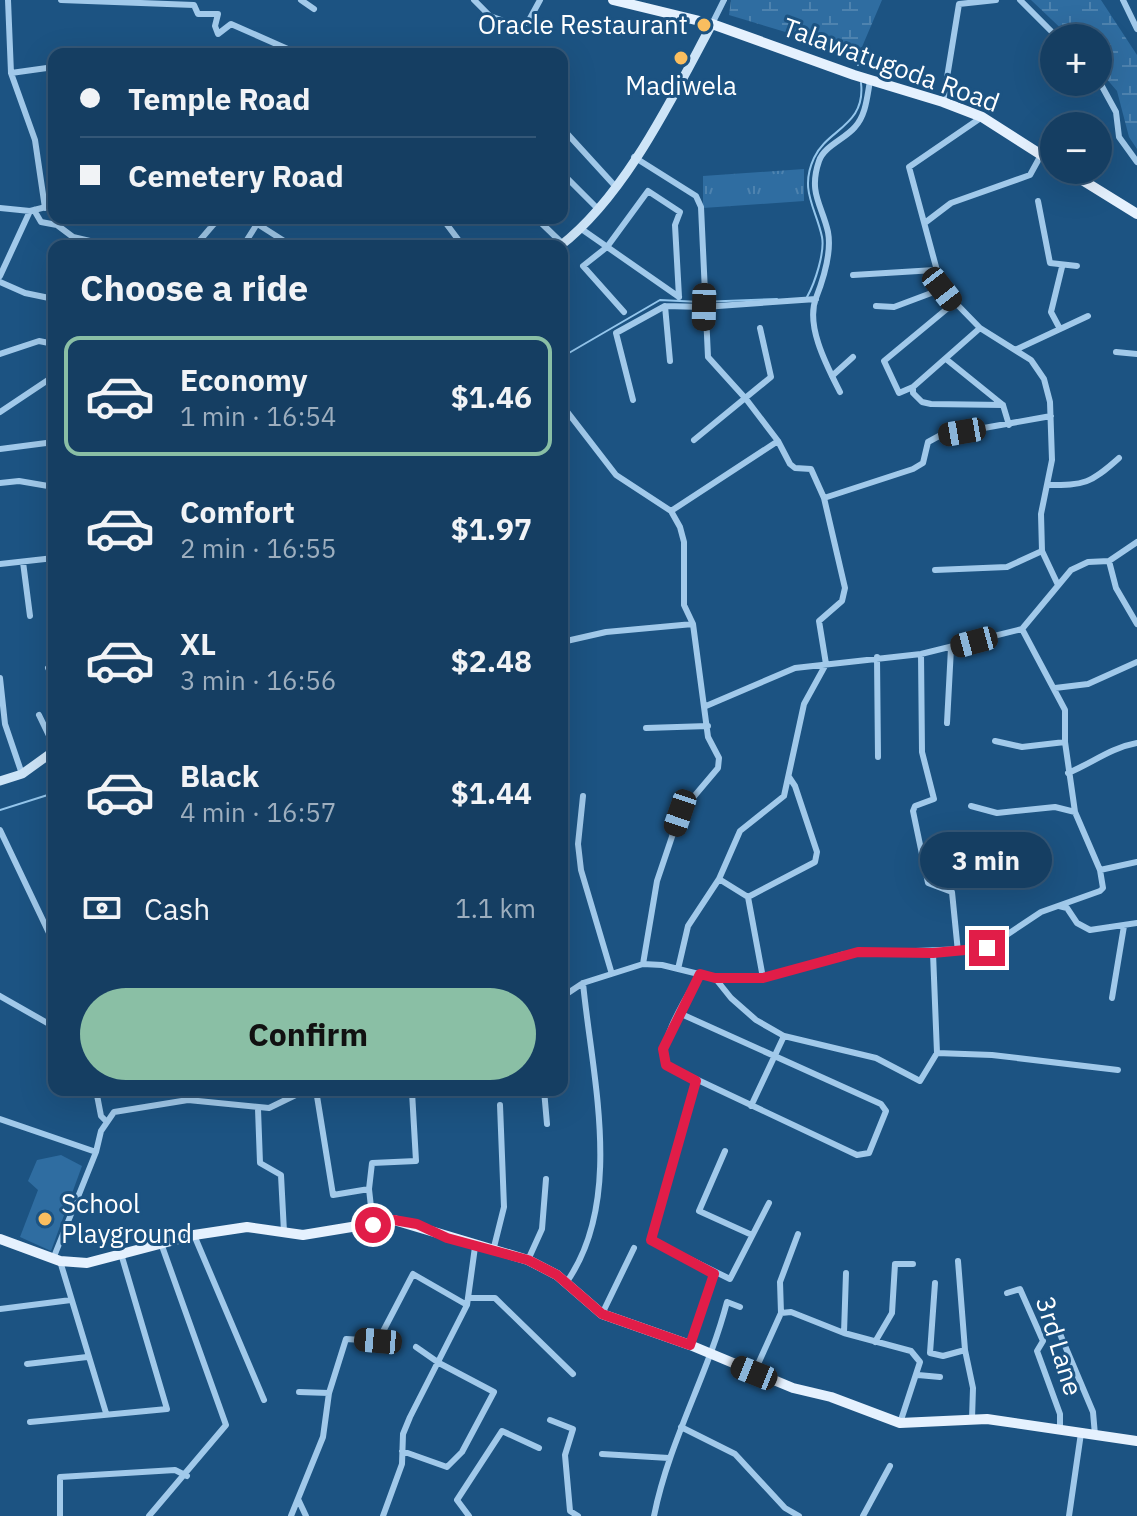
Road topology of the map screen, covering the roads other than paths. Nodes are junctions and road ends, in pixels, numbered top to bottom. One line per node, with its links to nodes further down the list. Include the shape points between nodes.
1 (8, 0): 17 (street)
2 (61, 0): 15 (street, via 194,5 198,14 218,14 218,34 231,24)
3 (301, 0): 11 (street)
4 (474, 0): 5 (street, via 490,16 518,26 528,22)
5 (540, 0)
6 (613, 0): 12 (main road, Talawatugoda Road)
7 (724, 0): 12 (street)
8 (996, 0): 20 (street, via 959,4)
9 (1020, 0): 13 (street)
10 (1123, 0): 14 (street)
11 (314, 9)
12 (712, 24): 18 (main road, Talawatugoda Road); 24 (main road)
13 (1044, 24)
14 (1137, 29)
15 (285, 48)
16 (48, 68): 17 (street)
17 (11, 73): 33 (street, via 35,140)
18 (870, 81): 20 (main road, Talawatugoda Road); 60 (street, via 856,127 818,164 815,201 828,233 825,275)
19 (1107, 96): 26 (street, via 1119,137)
20 (943, 102): 21 (main road, Talawatugoda Road)
21 (982, 117): 23 (main road, Talawatugoda Road); 37 (street, via 909,167)
22 (568, 135): 29 (street)
23 (1040, 154)
24 (634, 157): 29 (main road); 62 (street, via 696,196 701,207)
25 (1040, 157): 37 (street, via 1030,175 951,203)
26 (1137, 162)
27 (568, 179): 34 (street)
28 (1089, 184): 36 (main road)
29 (615, 186): 34 (main road)
30 (1038, 201): 53 (street, via 1050,263)
31 (48, 207): 33 (street)
32 (0, 208): 35 (street)
33 (45, 208): 35 (street)
34 (597, 208): 44 (main road)
35 (32, 210): 38 (street); 56 (street)
36 (1137, 214)
37 (926, 222): 54 (street)
38 (48, 223)
39 (52, 224): 45 (street)
40 (210, 224): 43 (street)
41 (257, 224): 47 (street); 48 (street)
42 (542, 224): 49 (street)
43 (213, 225): 46 (street)
44 (580, 228): 50 (main road); 51 (street)
45 (86, 240)
46 (200, 240)
47 (247, 240)
48 (281, 240)
49 (557, 240)
50 (567, 240)
51 (607, 247): 51 (street, via 643,272 679,297 675,225 680,212 648,191); 65 (street, via 583,266)
52 (1077, 266): 53 (street)
53 (1062, 267): 69 (street, via 1051,312)
54 (935, 270): 55 (street); 58 (street)
55 (853, 275)
56 (0, 276)
57 (0, 282): 59 (street)
58 (942, 289): 61 (street); 64 (street, via 894,307)
59 (48, 298)
60 (816, 299): 62 (street); 78 (street, via 816,335)
61 (954, 303): 68 (street); 80 (street, via 884,361 899,393)
62 (704, 304): 63 (street); 82 (street, via 708,357)
63 (665, 306): 77 (street); 83 (street, via 616,333)
64 (876, 306)
65 (624, 312)
66 (1088, 316): 69 (street)
67 (760, 328): 82 (street, via 771,377)
68 (980, 328): 71 (street); 76 (street)
69 (1060, 329): 71 (street)
70 (48, 343): 73 (street)
71 (1015, 350): 87 (street, via 1031,360 1044,379)
72 (1116, 352): 74 (street)
73 (0, 354)
74 (1137, 354)
75 (853, 357): 78 (street)
76 (946, 359): 80 (street); 84 (street)
77 (670, 361)
78 (832, 376): 81 (street)
79 (48, 380): 85 (street)
80 (913, 387): 84 (street, via 922,402 931,404)
81 (840, 392)
82 (746, 399): 89 (street); 90 (street)
83 (633, 400)
84 (1003, 405): 88 (street)
85 (0, 412)
86 (568, 413): 98 (street, via 616,475)
87 (1051, 416): 88 (street); 95 (street)
88 (1009, 425): 97 (street, via 939,436 928,442 923,463 913,469)
89 (694, 440)
90 (778, 441): 97 (street, via 790,464 811,469); 98 (street)
91 (48, 443): 92 (street)
92 (0, 449)
93 (1119, 458): 95 (street, via 1094,481)
94 (0, 483): 96 (street)
95 (1047, 485): 100 (street)
96 (48, 486)
97 (824, 498): 116 (street, via 845,588 842,601 819,621)
98 (671, 511): 108 (street, via 684,542 682,588)
99 (1137, 542): 102 (street)
100 (1042, 551): 105 (street, via 1007,567); 106 (street)
101 (48, 559): 103 (street)
102 (1109, 561): 106 (street, via 1071,570); 109 (street, via 1116,588)
103 (23, 562): 104 (street); 107 (street)
104 (0, 564)
105 (935, 570)
106 (1058, 585): 110 (street)
107 (30, 616)
108 (693, 624): 111 (street); 119 (street)
109 (1137, 624)
110 (1022, 629): 112 (street); 118 (street)
111 (568, 641)
112 (951, 648): 113 (street); 121 (street)
113 (921, 654): 114 (street); 147 (street, via 922,752 934,799 913,811 928,883 952,892)
114 (877, 657): 116 (street); 129 (street)
115 (1137, 662): 118 (street, via 1088,684)
116 (826, 664): 119 (street, via 795,668); 132 (street, via 804,704)
117 (0, 678): 131 (street, via 5,724)
118 (1055, 688): 126 (street, via 1065,710)
119 (706, 706): 122 (street)
120 (39, 715): 124 (street)
121 (947, 723)
122 (708, 726): 123 (street); 149 (street, via 718,768 680,813 657,881)
123 (646, 728)
124 (48, 735)
125 (995, 741): 126 (street, via 1022,747)
126 (1065, 742): 130 (street)
127 (1137, 743): 130 (street, via 1111,748 1097,762)
128 (48, 753): 131 (main road)
129 (878, 757)
130 (1068, 773): 136 (street)
131 (22, 774): 133 (main road)
132 (789, 777): 141 (street, via 784,796 740,831); 142 (street, via 817,852 815,862)
133 (0, 781)
134 (583, 796): 151 (street, via 581,870)
135 (971, 806): 136 (street, via 997,813 1055,807)
136 (1075, 812): 140 (street)
137 (0, 830): 138 (street)
138 (2, 843): 146 (street, via 45,923)
139 (1137, 862): 140 (street)
140 (1100, 870): 143 (street, via 1100,891)
141 (719, 879): 142 (street); 150 (street, via 688,926)
142 (748, 897): 154 (street)
143 (1059, 906): 145 (street, via 1072,912 1085,929); 147 (street, via 987,948)
144 (1137, 923): 145 (street)
145 (1124, 926): 158 (street)
146 (48, 944)
147 (958, 952): 148 (street)
148 (933, 953): 154 (street, via 845,954); 162 (street)
149 (643, 964): 150 (street); 151 (street)
150 (678, 969): 152 (street)
151 (611, 971): 155 (street)
152 (700, 974): 153 (street); 159 (street)
153 (715, 978): 154 (street); 161 (street, via 756,1020)
154 (763, 978)
155 (583, 983): 156 (street); 202 (street, via 601,1168 586,1249)
156 (568, 993)
157 (0, 996): 160 (street)
158 (1112, 998)
159 (679, 1013): 163 (street); 165 (street, via 663,1059)
160 (48, 1023)
161 (784, 1036): 162 (street, via 876,1058 917,1081); 163 (street)
162 (937, 1053): 164 (street)
163 (775, 1054): 174 (street); 174 (street, via 885,1108 869,1153 857,1155)
164 (1118, 1070)
165 (696, 1081): 174 (street); 200 (street, via 651,1240)
166 (97, 1096): 177 (street)
167 (188, 1096): 172 (street)
168 (294, 1096): 175 (street)
169 (317, 1096): 182 (street, via 333,1195)
170 (412, 1096): 182 (street, via 416,1161 372,1163)
171 (545, 1096): 178 (street)
172 (188, 1100): 175 (street); 177 (street, via 114,1112)
173 (500, 1105): 193 (street, via 504,1207)
174 (751, 1106)
175 (258, 1109): 185 (street, via 260,1163 281,1175)
176 (0, 1119): 180 (street)
177 (107, 1122): 180 (street)
178 (547, 1124)
179 (725, 1151): 188 (street, via 699,1211)
180 (96, 1152): 195 (street)
181 (546, 1179): 196 (street, via 542,1229)
182 (369, 1189): 184 (street)
183 (769, 1203): 188 (street)
184 (373, 1225): 185 (main road); 191 (main road, via 394,1220 417,1224)
185 (284, 1233): 187 (main road, via 247,1227)
186 (798, 1234): 208 (street, via 780,1282)
187 (194, 1235): 190 (main road); 226 (street)
188 (752, 1235): 200 (street, via 730,1279)
189 (0, 1239): 195 (main road)
190 (162, 1246): 194 (main road); 242 (street, via 225,1415 218,1439)
191 (475, 1247): 193 (main road); 205 (street)
192 (634, 1248): 209 (street)
193 (493, 1251): 196 (main road)
194 (122, 1257): 195 (main road, via 87,1263); 227 (street, via 167,1409)
195 (56, 1260): 204 (street)
196 (528, 1260): 202 (main road)
197 (958, 1261): 215 (street)
198 (913, 1264): 212 (street, via 895,1264 892,1313)
199 (846, 1273): 211 (street)
200 (714, 1274): 213 (street)
201 (935, 1283): 215 (street, via 930,1353 943,1356)
202 (565, 1284): 209 (main road)
203 (1007, 1293): 233 (street, 3rd Lane, via 1020,1289 1043,1341 1037,1351 1060,1414)
204 (71, 1300): 207 (street); 217 (street)
205 (467, 1302): 218 (street); 221 (street, via 495,1298); 225 (street, via 413,1274 378,1341 346,1339)
206 (740, 1307): 216 (street, via 727,1302)
207 (0, 1309)
208 (781, 1313): 211 (street); 220 (street)
209 (602, 1314): 213 (main road)
210 (1052, 1315): 235 (street, via 1093,1412)
211 (844, 1333): 212 (street)
212 (875, 1342): 222 (street, via 918,1355)
213 (690, 1345): 216 (main road)
214 (416, 1347): 218 (street)
215 (965, 1350): 228 (street, via 973,1388)
216 (712, 1356): 220 (main road); 232 (street)
217 (87, 1357): 219 (street); 227 (street)
218 (439, 1363): 238 (street, via 410,1417); 238 (street, via 494,1392 462,1452 447,1467)
219 (27, 1364)
220 (754, 1373): 231 (main road)
221 (573, 1374)
222 (918, 1375): 223 (street); 231 (street)
223 (940, 1377)
224 (299, 1392): 225 (street)
225 (329, 1393): 243 (street, via 323,1437)
226 (264, 1400)
227 (106, 1413): 230 (street)
228 (972, 1419): 231 (main road); 233 (main road)
229 (550, 1420): 250 (street, via 573,1429 565,1470 570,1511)
230 (30, 1422)
231 (900, 1423)
232 (681, 1427): 240 (street); 252 (street, via 735,1454)
233 (1060, 1429): 234 (main road)
234 (1081, 1433): 235 (main road); 254 (street)
235 (1095, 1436): 236 (main road)
236 (1137, 1441)
237 (539, 1448): 244 (street, via 502,1431 457,1500)
238 (402, 1451): 249 (street)
239 (602, 1454): 240 (street)
240 (669, 1458): 251 (street)
241 (890, 1466): 253 (street)
242 (187, 1476): 245 (street, via 175,1470 60,1477); 246 (street)
243 (298, 1499): 247 (street); 248 (street)
244 (467, 1515)
245 (60, 1516)
246 (149, 1516)
247 (291, 1516)
248 (306, 1516)
249 (383, 1516)
250 (578, 1516)
251 (654, 1516)
252 (799, 1516)
253 (863, 1516)
254 (1069, 1516)

